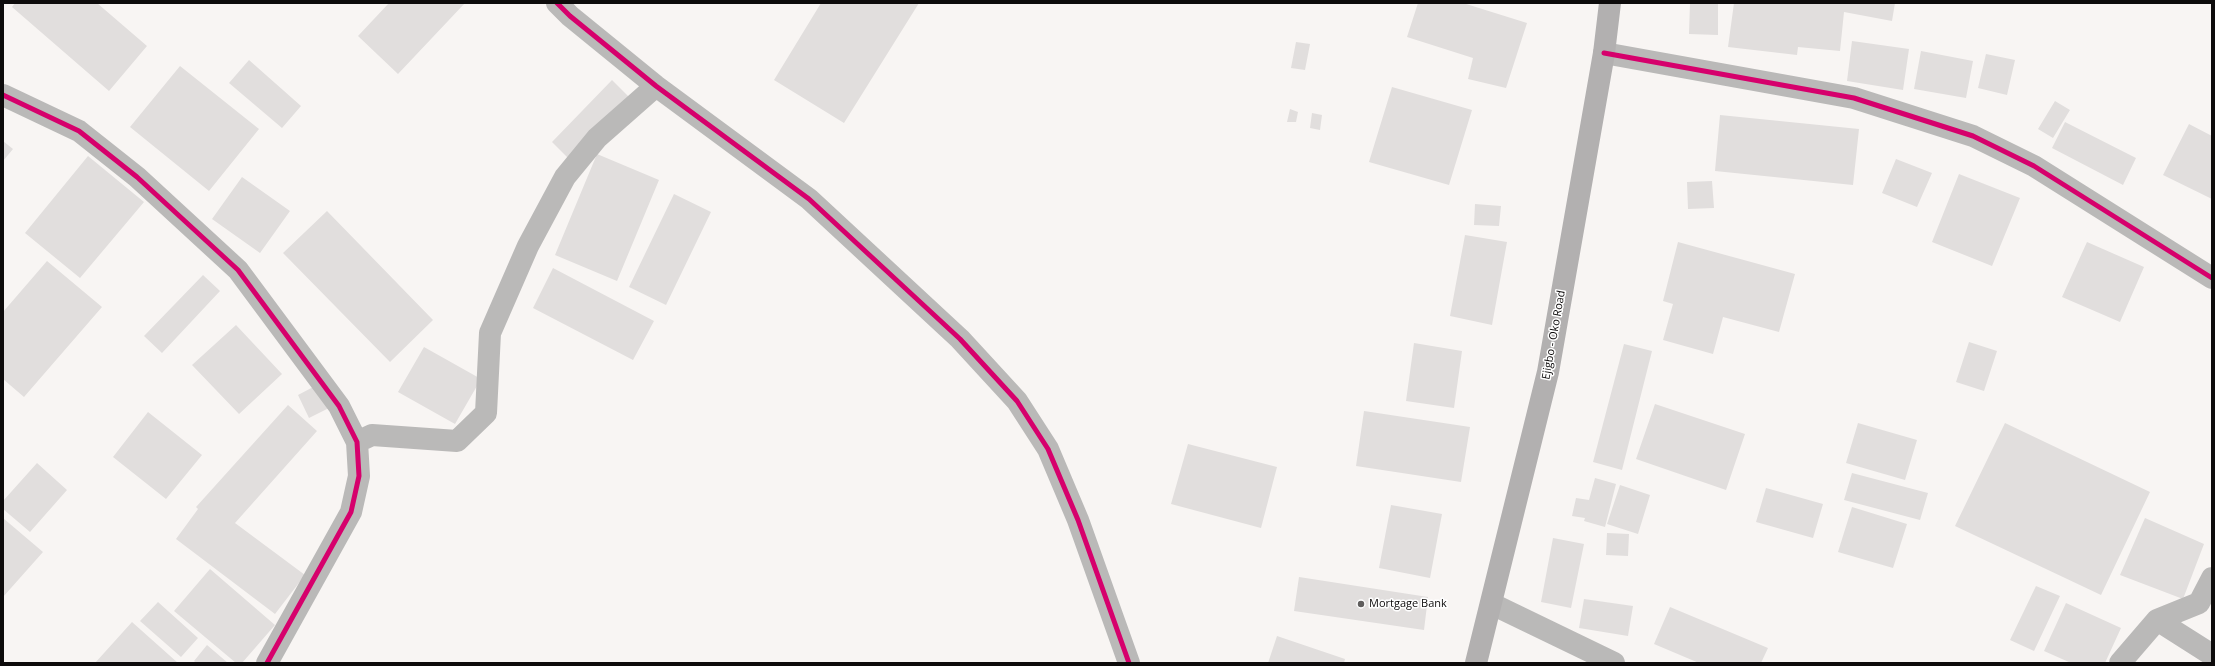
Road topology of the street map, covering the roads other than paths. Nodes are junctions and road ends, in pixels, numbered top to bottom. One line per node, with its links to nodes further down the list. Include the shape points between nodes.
1 (557, 3): 4 (street)
2 (1610, 3): 3 (main road, Ejigbo - Oko Road)
3 (1604, 53): 6 (street, via 1854,98 1973,136 2034,166); 9 (main road, Ejigbo - Oko Road, via 1548,372)
4 (656, 86): 7 (street, via 597,138 565,177 528,246 490,333 486,413 457,441 372,436); 13 (street, via 809,199 960,339 1018,401 1048,449 1078,520)
5 (3, 95): 7 (street, via 79,131 137,177 238,270 339,406)
6 (2212, 278)
7 (357, 442): 12 (street, via 359,476 351,512)
8 (2212, 578): 10 (street, via 2199,603)
9 (1492, 604): 14 (main road, Ejigbo - Oko Road); 15 (street)
10 (2157, 620): 11 (street); 16 (street)
11 (2212, 655)
12 (267, 663)
13 (1128, 663)
14 (1476, 663)
15 (1614, 663)
16 (2120, 663)

